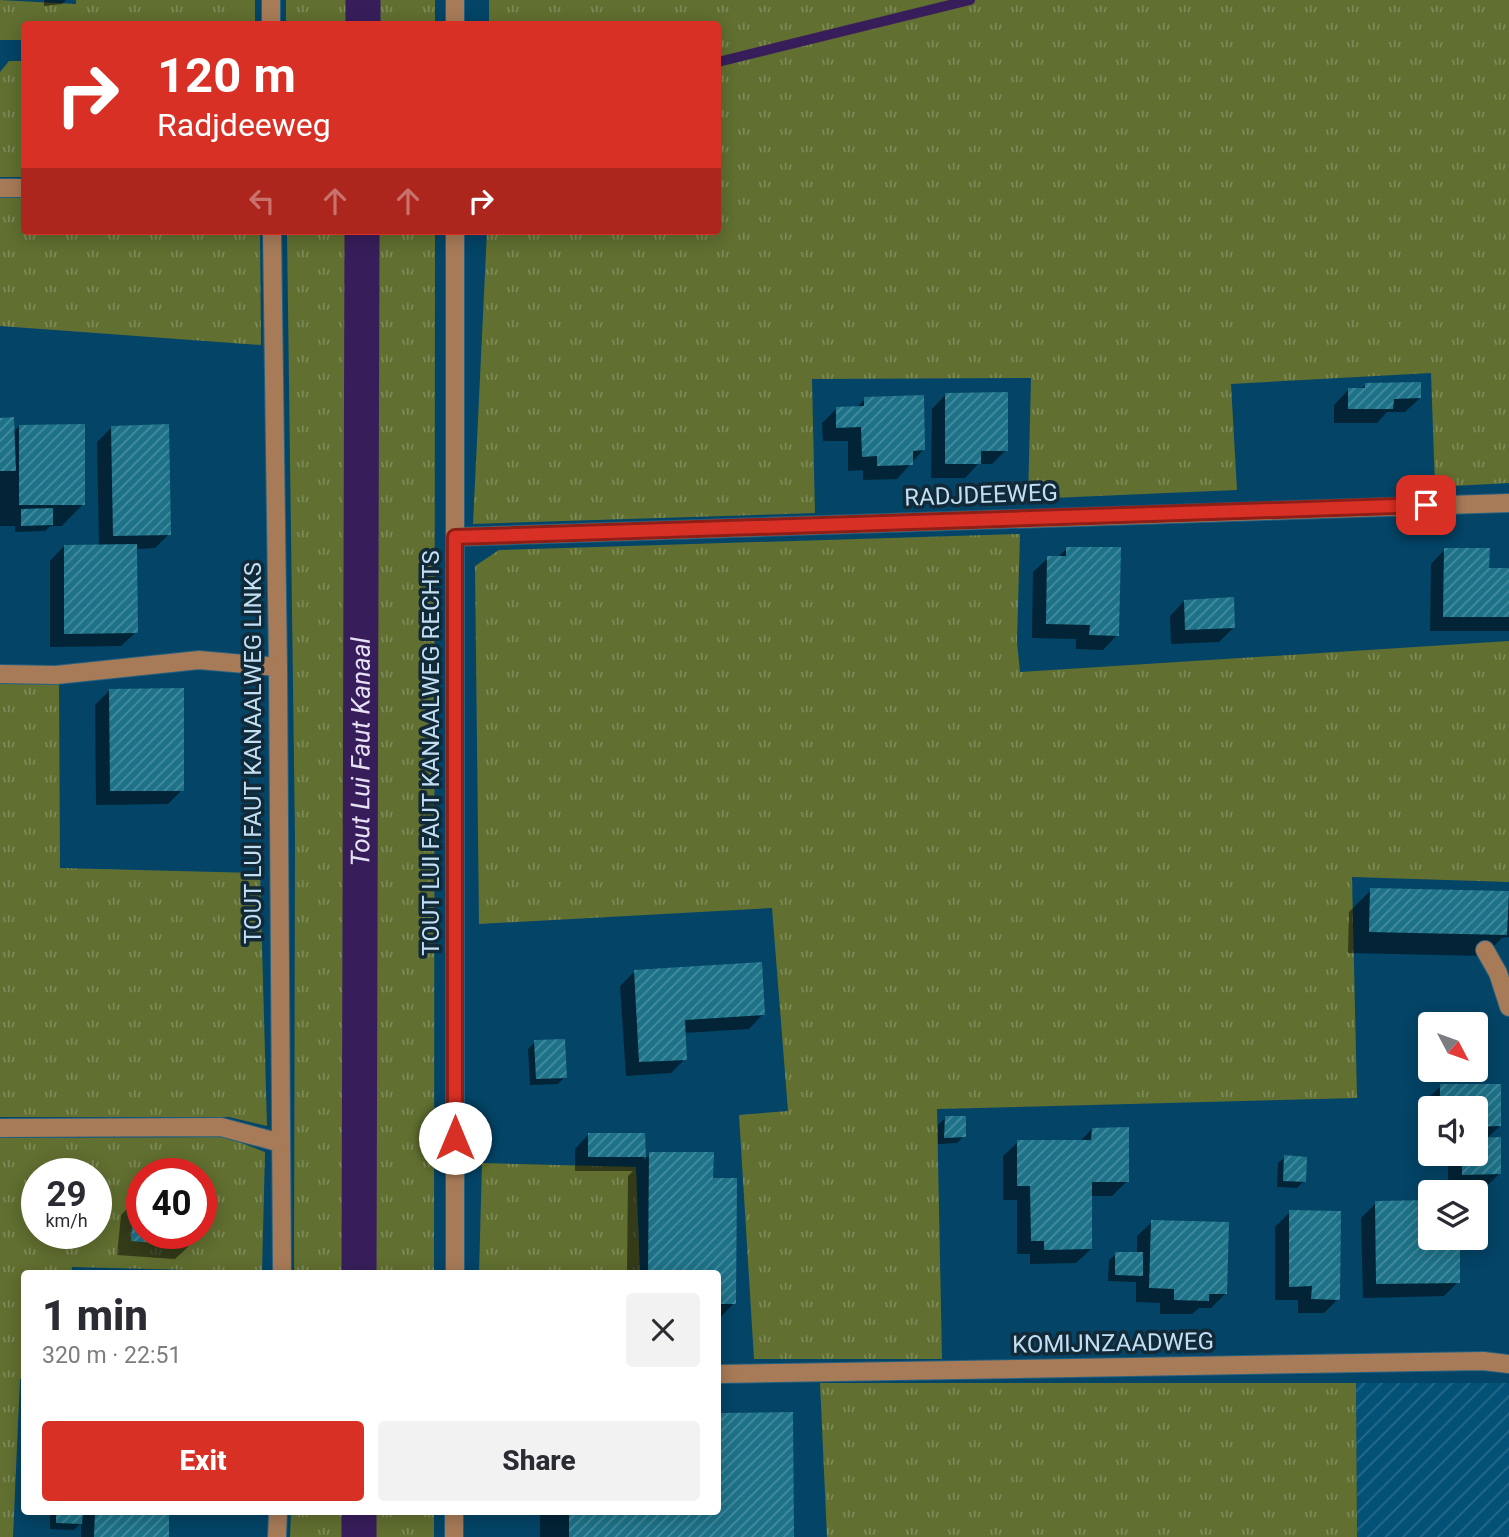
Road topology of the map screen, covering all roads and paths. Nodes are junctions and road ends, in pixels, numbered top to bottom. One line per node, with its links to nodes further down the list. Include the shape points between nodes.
1 (271, 0): 3 (street)
2 (455, 0): 4 (street)
3 (271, 21)
4 (455, 21)
5 (0, 188): 6 (street)
6 (21, 188)
7 (272, 235): 11 (street, TOUT LUI FAUT KANAALWEG LINKS)
8 (455, 235): 10 (street, TOUT LUI FAUT KANAALWEG RECHTS)
9 (1509, 503): 10 (street, RADJDEEWEG)
10 (455, 537): 18 (street, TOUT LUI FAUT KANAALWEG RECHTS)
11 (278, 667): 12 (street, via 199,660 56,675); 16 (street, TOUT LUI FAUT KANAALWEG LINKS)
12 (0, 674)
13 (1485, 950): 14 (street)
14 (1509, 1007)
15 (0, 1128): 16 (street, via 221,1127)
16 (281, 1143): 17 (street, TOUT LUI FAUT KANAALWEG LINKS)
17 (282, 1270)
18 (456, 1270)
19 (1509, 1364): 20 (street, KOMIJNZAADWEG)
20 (721, 1374)
21 (278, 1515): 23 (street)
22 (454, 1515): 24 (street)
23 (277, 1537)
24 (454, 1537)

